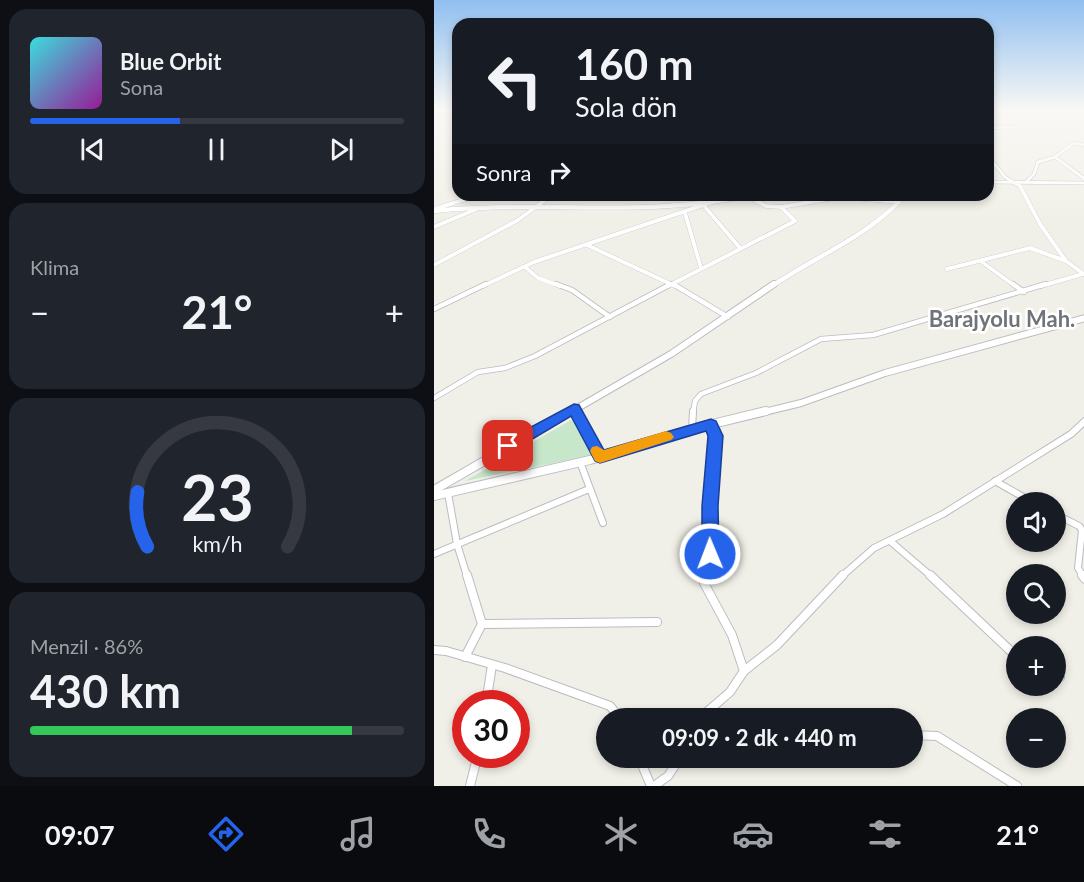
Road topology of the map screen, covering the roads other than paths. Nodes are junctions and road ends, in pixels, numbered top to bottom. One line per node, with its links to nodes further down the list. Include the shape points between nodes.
1 (1069, 147): 2 (street)
2 (1055, 157): 5 (street); 7 (street, via 1038,162)
3 (994, 165): 4 (street)
4 (1013, 181): 6 (street); 7 (street); 24 (street, via 1024,190 1040,224)
5 (1085, 181): 7 (street)
6 (994, 182)
7 (1026, 182)
8 (461, 201): 19 (street)
9 (544, 201): 16 (street)
10 (715, 201): 16 (street, via 625,207); 17 (street)
11 (758, 201): 18 (street)
12 (816, 201): 18 (street)
13 (887, 201): 14 (street)
14 (899, 202): 35 (street, via 864,230 803,265)
15 (482, 206): 16 (street); 19 (street); 21 (street)
16 (537, 206): 26 (street)
17 (705, 207): 20 (street); 23 (street)
18 (781, 207): 23 (street, via 795,221)
19 (434, 210)
20 (685, 213): 22 (street); 28 (street)
21 (434, 227)
22 (587, 244): 27 (street); 31 (street)
23 (740, 248): 28 (street)
24 (1066, 261): 25 (street, via 1030,248); 30 (street)
25 (982, 262): 29 (street); 32 (street)
26 (434, 266)
27 (525, 267): 33 (street); 34 (street, via 538,278 572,290)
28 (701, 268): 31 (street)
29 (947, 269)
30 (1084, 274): 32 (street)
31 (672, 284): 34 (street); 35 (street)
32 (1024, 292): 41 (street, via 884,333 821,339 756,373 701,394 693,408)
33 (434, 309)
34 (610, 317): 37 (street, via 535,356 505,368 478,372)
35 (728, 317): 38 (street)
36 (1085, 318): 40 (street, via 885,373 801,403)
37 (434, 398)
38 (574, 408): 42 (street); 46 (street)
39 (1085, 421): 44 (street, via 1071,434)
40 (711, 424): 41 (street); 62 (street, via 715,436 710,554 704,583 732,635)
41 (692, 429): 42 (street)
42 (600, 457): 43 (street)
43 (580, 462): 45 (street); 48 (street)
44 (995, 481): 47 (street); 52 (street)
45 (589, 489): 51 (street); 53 (street)
46 (434, 490)
47 (1014, 492)
48 (448, 493): 49 (street); 53 (street)
49 (434, 496)
50 (1066, 520): 55 (street, via 1082,530 1078,568)
51 (603, 523)
52 (890, 541): 58 (street); 62 (street, via 868,552 833,584 797,627)
53 (457, 544): 54 (street); 57 (street)
54 (434, 554)
55 (1085, 579)
56 (657, 622): 57 (street)
57 (482, 624): 60 (street)
58 (1006, 647)
59 (434, 650): 60 (street)
60 (465, 657): 61 (street)
61 (492, 665): 63 (street); 64 (street)
62 (744, 671): 65 (street)
63 (488, 690)
64 (612, 708)
65 (713, 708)
66 (923, 735): 72 (street, via 937,736)
67 (474, 768): 70 (street)
68 (644, 768): 71 (street)
69 (673, 768): 71 (street)
70 (470, 786)
71 (653, 786)
72 (1017, 786)

